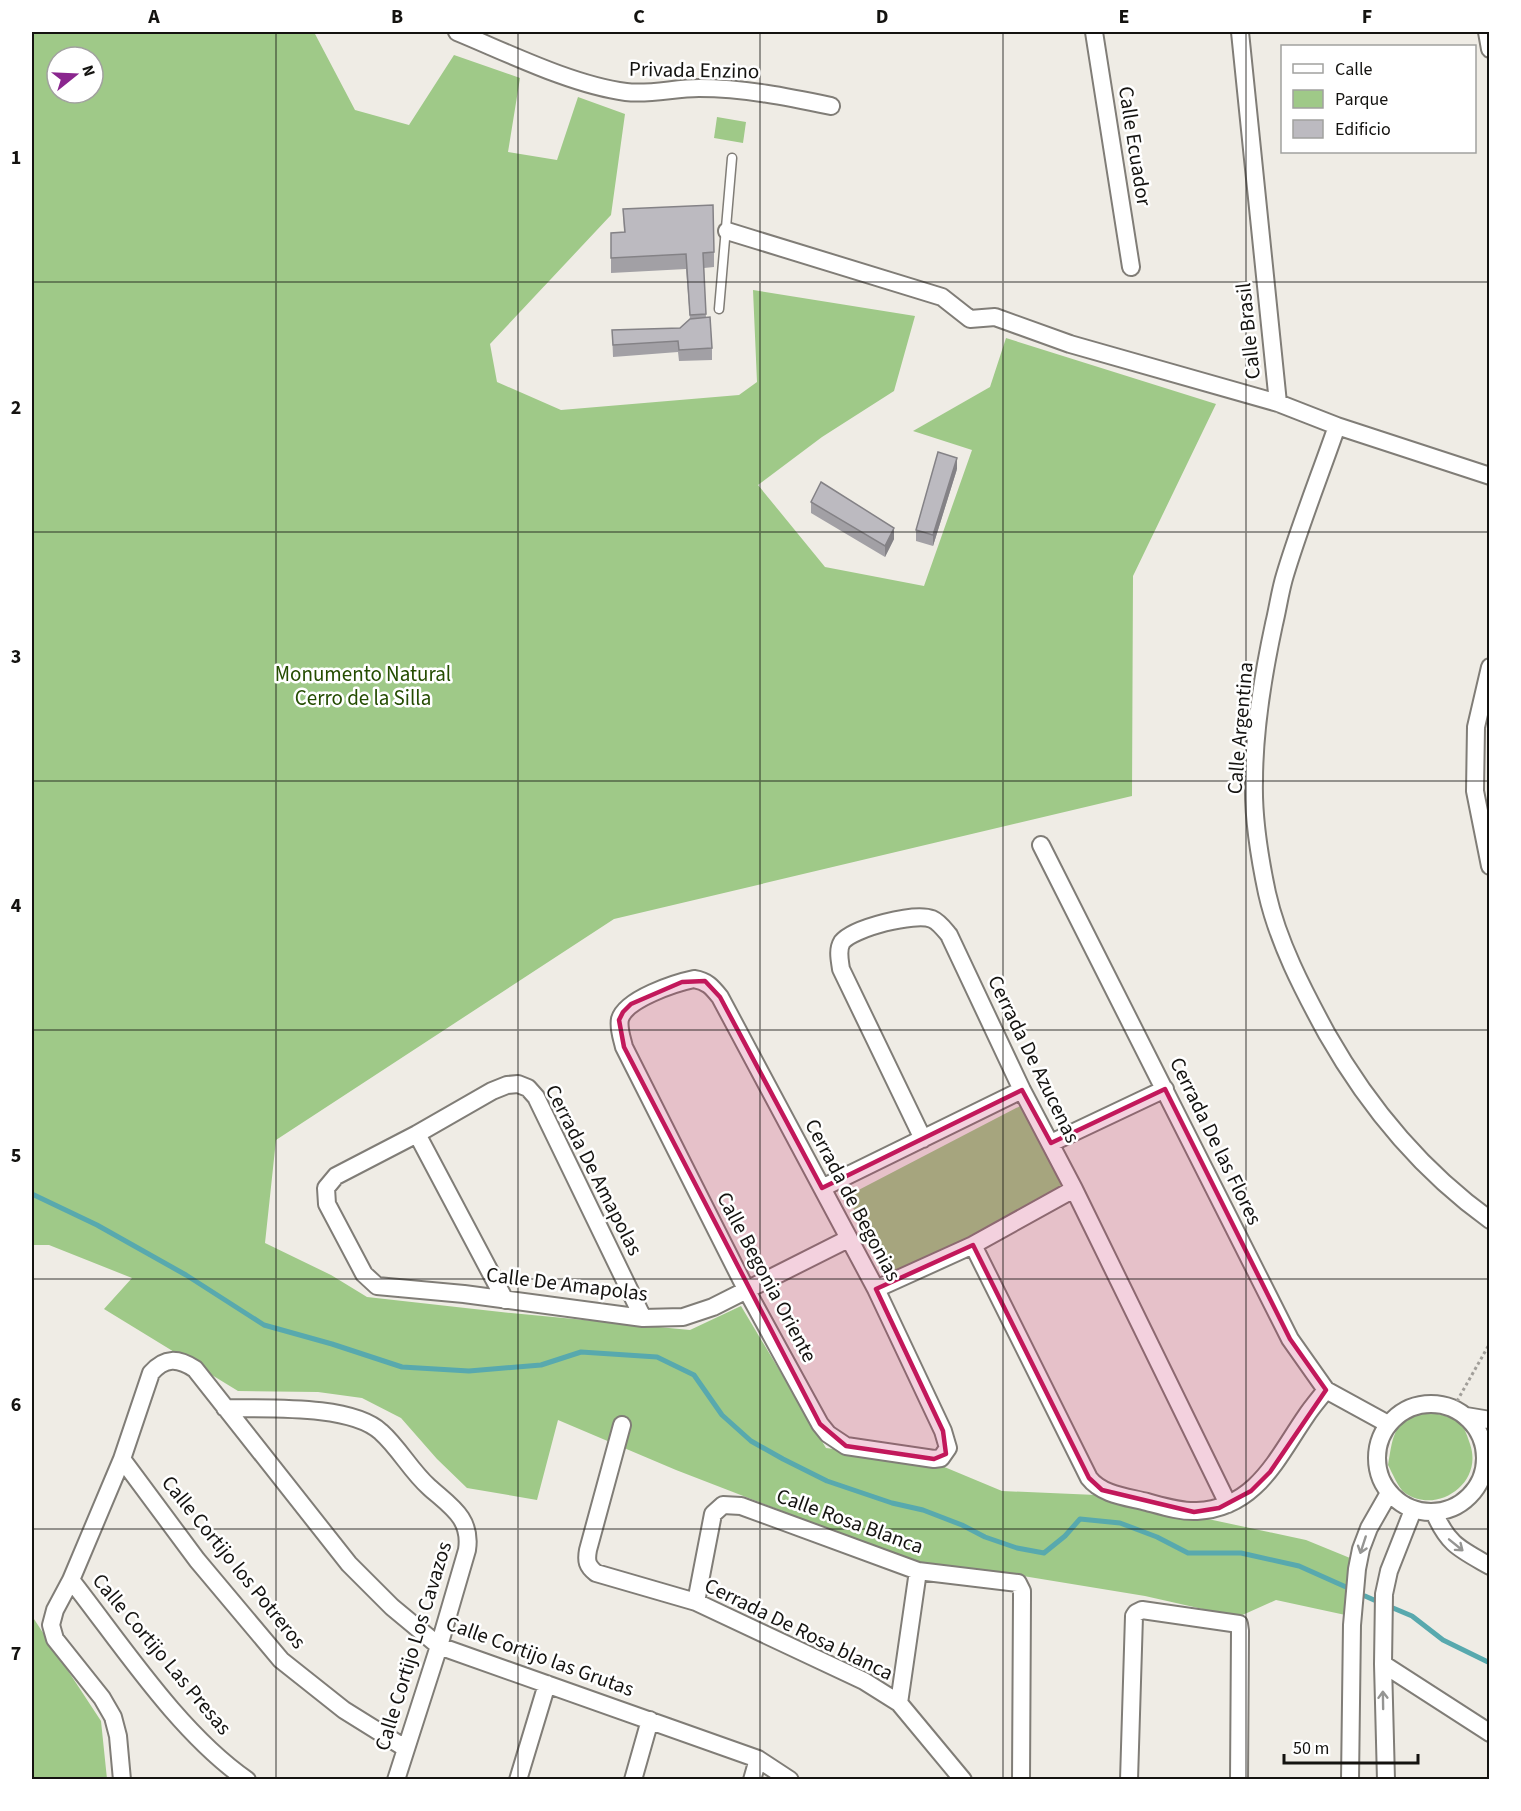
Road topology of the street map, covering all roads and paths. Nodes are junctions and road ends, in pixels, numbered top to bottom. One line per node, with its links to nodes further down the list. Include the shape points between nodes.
1 (457, 32): 6 (street, Privada Enzino, via 549,70 608,89 725,89)
2 (1094, 32): 9 (street, Calle Ecuador)
3 (1240, 32): 11 (street, Calle Brasil)
4 (1487, 32): 5 (street)
5 (1490, 49)
6 (831, 106)
7 (732, 158): 8 (lane)
8 (727, 231): 10 (lane); 11 (street, via 942,297 970,319 995,317 1070,344)
9 (1131, 267)
10 (719, 309)
11 (1278, 404): 12 (street, Calle Brasil)
12 (1337, 426): 13 (street, Calle Brasil); 26 (street, Calle Argentina, via 1285,576 1259,708 1254,782 1267,893 1308,1000 1344,1063 1383,1118 1432,1173)
13 (1490, 476)
14 (1490, 667): 16 (street, via 1476,727 1475,791)
15 (1041, 845): 18 (street, Cerrada De las Flores)
16 (1490, 866)
17 (705, 981): 24 (street, Cerrada de Begonias, via 720,997); 30 (street, Calle Begonia Oriente, via 682,982 631,1004 619,1020 620,1033)
18 (1165, 1089): 22 (street); 34 (street, Cerrada De las Flores, via 1290,1339)
19 (1022, 1090): 21 (street); 21 (street, Cerrada De Azucenas, via 941,925 921,917 858,930 840,944 841,969); 22 (street, Cerrada De Azucenas)
20 (417, 1134): 23 (street, Cerrada De Amapolas, via 336,1176); 31 (street); 32 (street, Cerrada De Amapolas, via 507,1084 528,1088 536,1097)
21 (923, 1139): 24 (street)
22 (1051, 1143): 25 (street, Cerrada De Azucenas)
23 (326, 1188): 31 (street, Calle De Amapolas, via 332,1214 364,1274 377,1286)
24 (822, 1188): 27 (street, Cerrada de Begonias)
25 (1074, 1189): 28 (street); 43 (street, Cerrada De Azucenas)
26 (1490, 1220)
27 (848, 1239): 29 (street, Cerrada de Begonias); 30 (street, Calle De Amapolas)
28 (973, 1245): 29 (street); 43 (street, via 1089,1478 1102,1490 1194,1512)
29 (876, 1289): 40 (street, Cerrada de Begonias)
30 (747, 1291): 32 (street, Calle De Amapolas, via 683,1317); 40 (street, Calle Begonia Oriente, via 820,1424 837,1442 934,1458 941,1458)
31 (504, 1300): 32 (street, Calle De Amapolas)
32 (643, 1318)
33 (1490, 1343): 36 (path)
34 (1326, 1390): 38 (street, Cerrada De las Flores); 43 (street, via 1270,1472 1251,1491)
35 (225, 1408): 41 (street, Calle Cortijo las Grutas, via 195,1369 184,1362 159,1364 151,1373); 50 (street, Calle Cortijo las Grutas, via 349,1564); 50 (street, Calle Cortijo Los Cavazos, via 334,1412 366,1421 459,1514 469,1537)
36 (1459, 1412): 37 (street); 38 (street, via 1425,1403 1404,1410); 45 (street, via 1478,1430 1485,1466 1479,1484 1467,1498 1452,1508)
37 (1490, 1420)
38 (1388, 1424): 42 (street, via 1379,1440 1376,1459)
39 (622, 1425): 49 (street, Cerrada De Rosa blanca, via 587,1564 596,1573)
40 (948, 1448)
41 (122, 1459): 48 (street); 56 (street, Calle Cortijo los Potreros, via 197,1560 281,1660 344,1710)
42 (1389, 1493): 44 (street); 69 (street, one-way to 69, via 1361,1549 1357,1569 1352,1625)
43 (1228, 1504)
44 (1413, 1510): 45 (street); 51 (street, via 1384,1594)
45 (1434, 1512): 46 (street, one-way to 46, via 1451,1542)
46 (1490, 1566)
47 (918, 1571): 49 (street, Calle Rosa Blanca, via 741,1506 723,1505 713,1514); 53 (street); 66 (street, Calle Rosa Blanca, via 1013,1581 1020,1587)
48 (71, 1580): 58 (street, via 52,1618 52,1632 113,1718); 59 (street, Calle Cortijo Las Presas, via 190,1729)
49 (696, 1602): 53 (street, Cerrada De Rosa blanca, via 864,1681)
50 (439, 1646): 52 (street, Calle Cortijo las Grutas); 56 (street, Calle Cortijo Los Cavazos)
51 (1383, 1664): 55 (street); 70 (street, one-way to 51)
52 (547, 1684): 54 (street, Calle Cortijo las Grutas); 61 (street)
53 (899, 1703): 65 (street, Cerrada De Rosa blanca)
54 (650, 1720): 57 (street, Calle Cortijo las Grutas); 62 (street)
55 (1490, 1733)
56 (405, 1748): 60 (street, Calle Cortijo Los Cavazos)
57 (758, 1759): 63 (street); 64 (street, Calle Cortijo las Grutas)
58 (122, 1779)
59 (247, 1779)
60 (396, 1779)
61 (518, 1779)
62 (633, 1779)
63 (752, 1779)
64 (790, 1779)
65 (963, 1779)
66 (1021, 1779)
67 (1129, 1779): 68 (street, via 1134,1616 1142,1610 1239,1624)
68 (1239, 1779)
69 (1350, 1779)
70 (1386, 1779)

